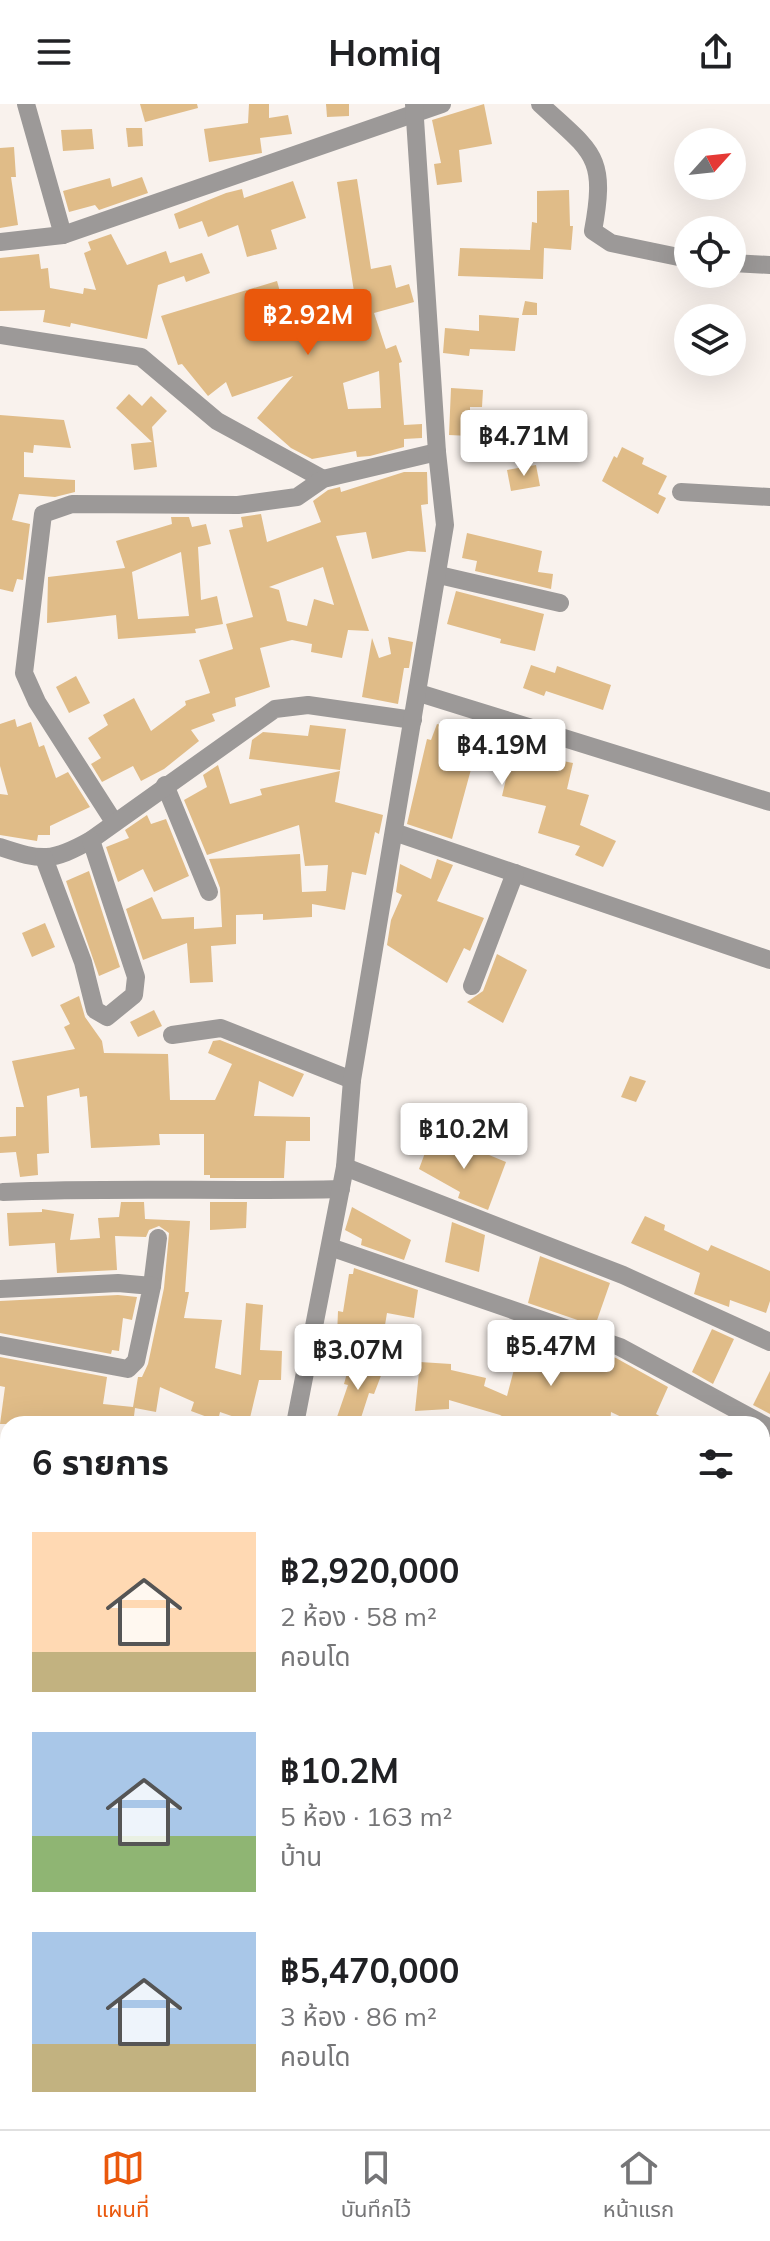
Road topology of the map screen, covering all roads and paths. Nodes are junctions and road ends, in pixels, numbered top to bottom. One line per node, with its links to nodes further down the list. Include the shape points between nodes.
1 (26, 104): 5 (street)
2 (442, 104): 4 (street)
3 (540, 104): 7 (street, via 590,150 601,188 593,231 611,243)
4 (414, 107): 5 (street); 11 (street)
5 (63, 235): 6 (street)
6 (0, 242)
7 (674, 256)
8 (746, 264): 9 (street)
9 (770, 265)
10 (0, 335): 12 (street, via 141,357 217,421)
11 (437, 452): 12 (street); 15 (street, via 445,525)
12 (323, 479): 21 (street, via 297,497 238,505 72,504 43,514 24,673)
13 (681, 492): 14 (street)
14 (770, 497)
15 (439, 575): 16 (street); 17 (street)
16 (560, 603)
17 (419, 693): 18 (street); 20 (street)
18 (413, 720): 19 (street, via 308,705 275,709); 22 (street)
19 (165, 785): 21 (street); 27 (street)
20 (770, 802)
21 (114, 822): 23 (street)
22 (394, 832): 26 (street); 31 (street)
23 (91, 840): 25 (street, via 61,857); 25 (street, via 136,977 134,995 107,1017 95,1010)
24 (0, 847): 25 (street)
25 (44, 858)
26 (515, 873): 28 (street); 29 (street)
27 (209, 892)
28 (770, 960)
29 (472, 986)
30 (172, 1035): 31 (street, via 221,1028)
31 (352, 1080): 32 (street)
32 (345, 1167): 33 (street); 39 (street, via 623,1275)
33 (341, 1189): 34 (street); 36 (street)
34 (3, 1192)
35 (158, 1238): 37 (street)
36 (330, 1247): 41 (street); 42 (street, via 620,1347)
37 (152, 1286): 38 (street); 40 (street, via 136,1361 123,1371)
38 (0, 1289)
39 (770, 1342)
40 (0, 1345)
41 (297, 1416)
42 (748, 1416)

